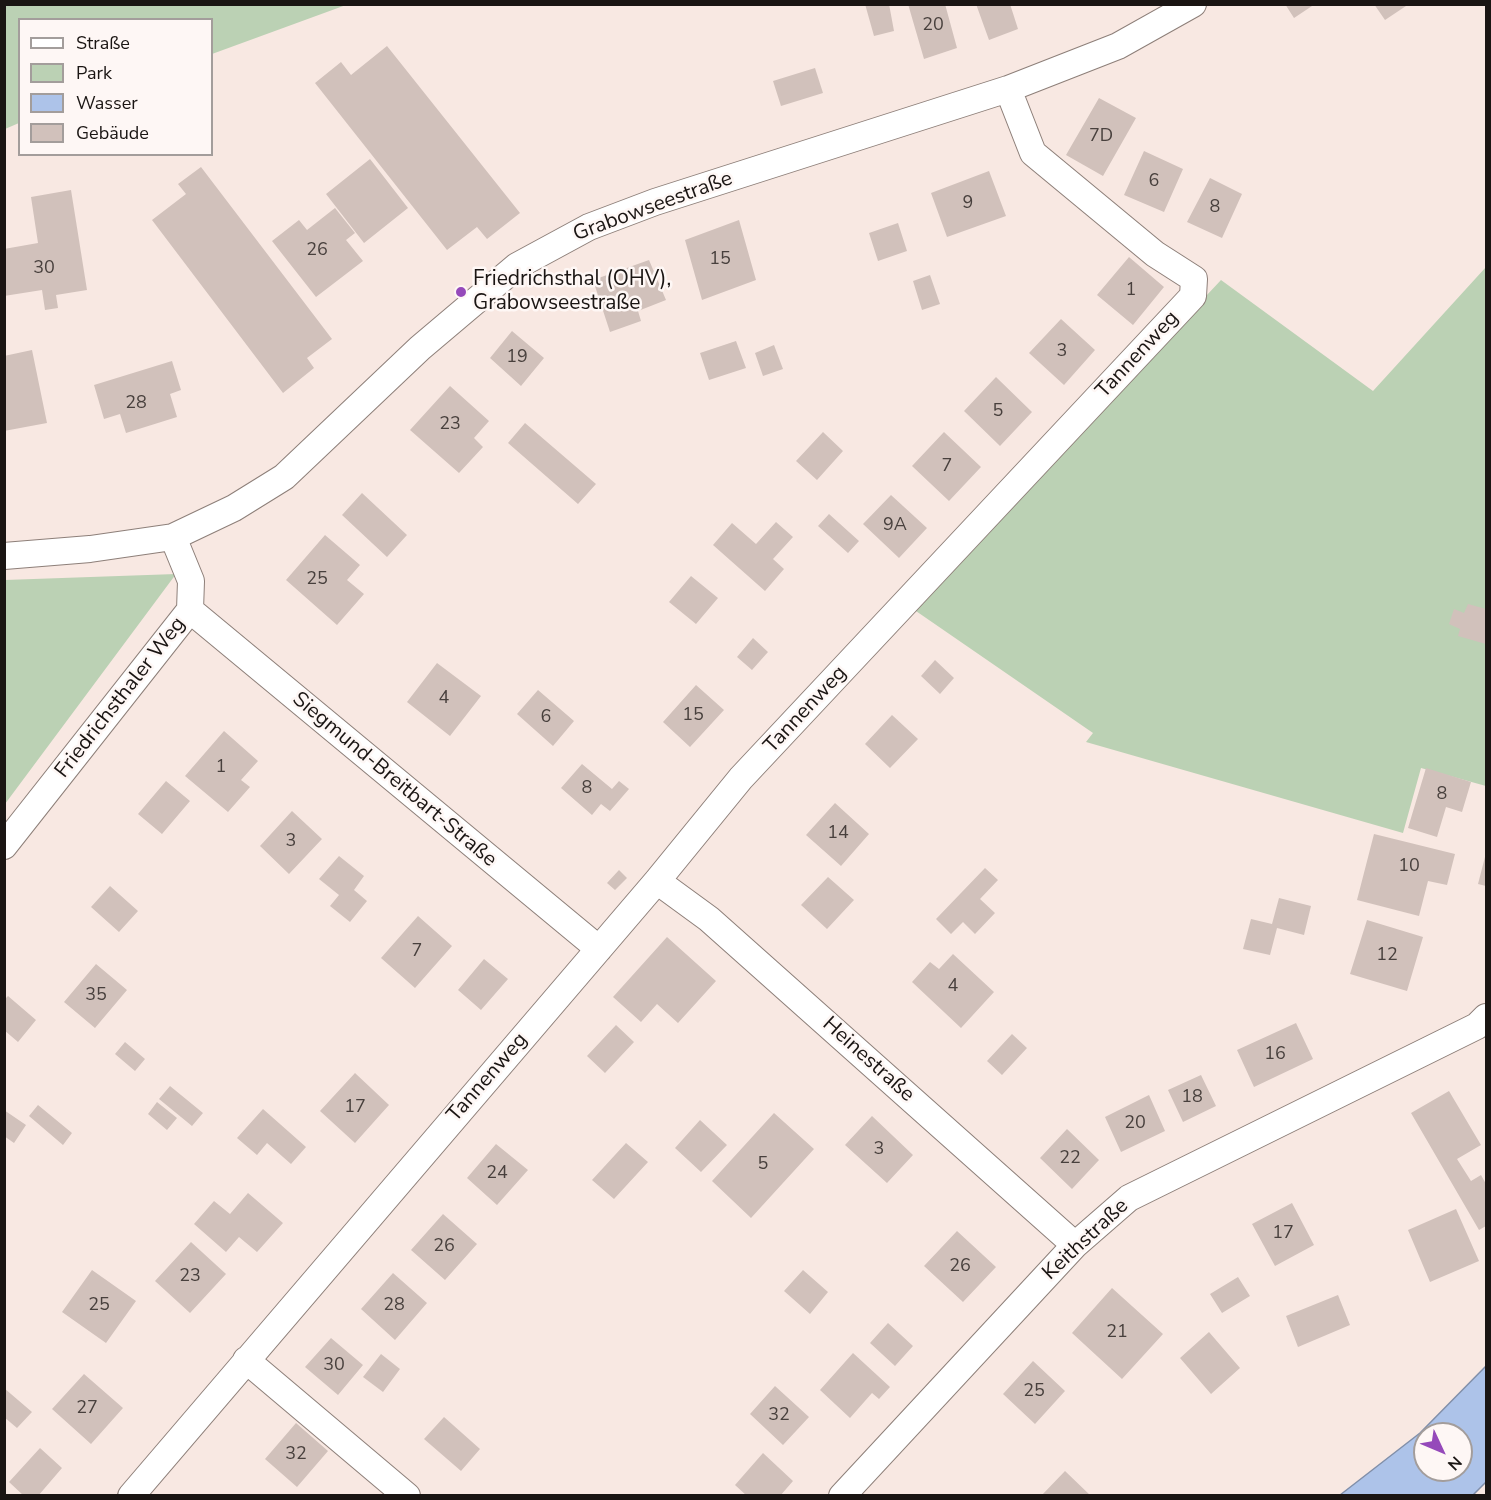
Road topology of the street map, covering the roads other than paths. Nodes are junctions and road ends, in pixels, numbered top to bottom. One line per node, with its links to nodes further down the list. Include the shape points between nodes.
1 (1193, 4): 2 (street, Grabowseestraße, via 1118,46)
2 (1008, 89): 3 (street, Grabowseestraße, via 655,202 568,238 518,266 420,348 284,477 234,508); 7 (street, Tannenweg, via 1033,153 1155,254 1194,279 1193,296 741,778)
3 (173, 537): 4 (street, Grabowseestraße); 5 (street, Friedrichsthaler Weg, via 191,581)
4 (4, 556)
5 (190, 610): 6 (street, Friedrichsthaler Weg); 8 (street, Siegmund-Breitbart-Straße)
6 (4, 846)
7 (657, 881): 8 (street, Tannenweg); 10 (street, Heinestraße, via 709,919)
8 (598, 949): 11 (street, Tannenweg)
9 (1486, 1017): 10 (street, Keithstraße, via 1476,1026 1129,1198)
10 (1075, 1245): 14 (street, Keithstraße)
11 (246, 1360): 12 (street, Tannenweg); 13 (street)
12 (131, 1496)
13 (407, 1496)
14 (842, 1496)

